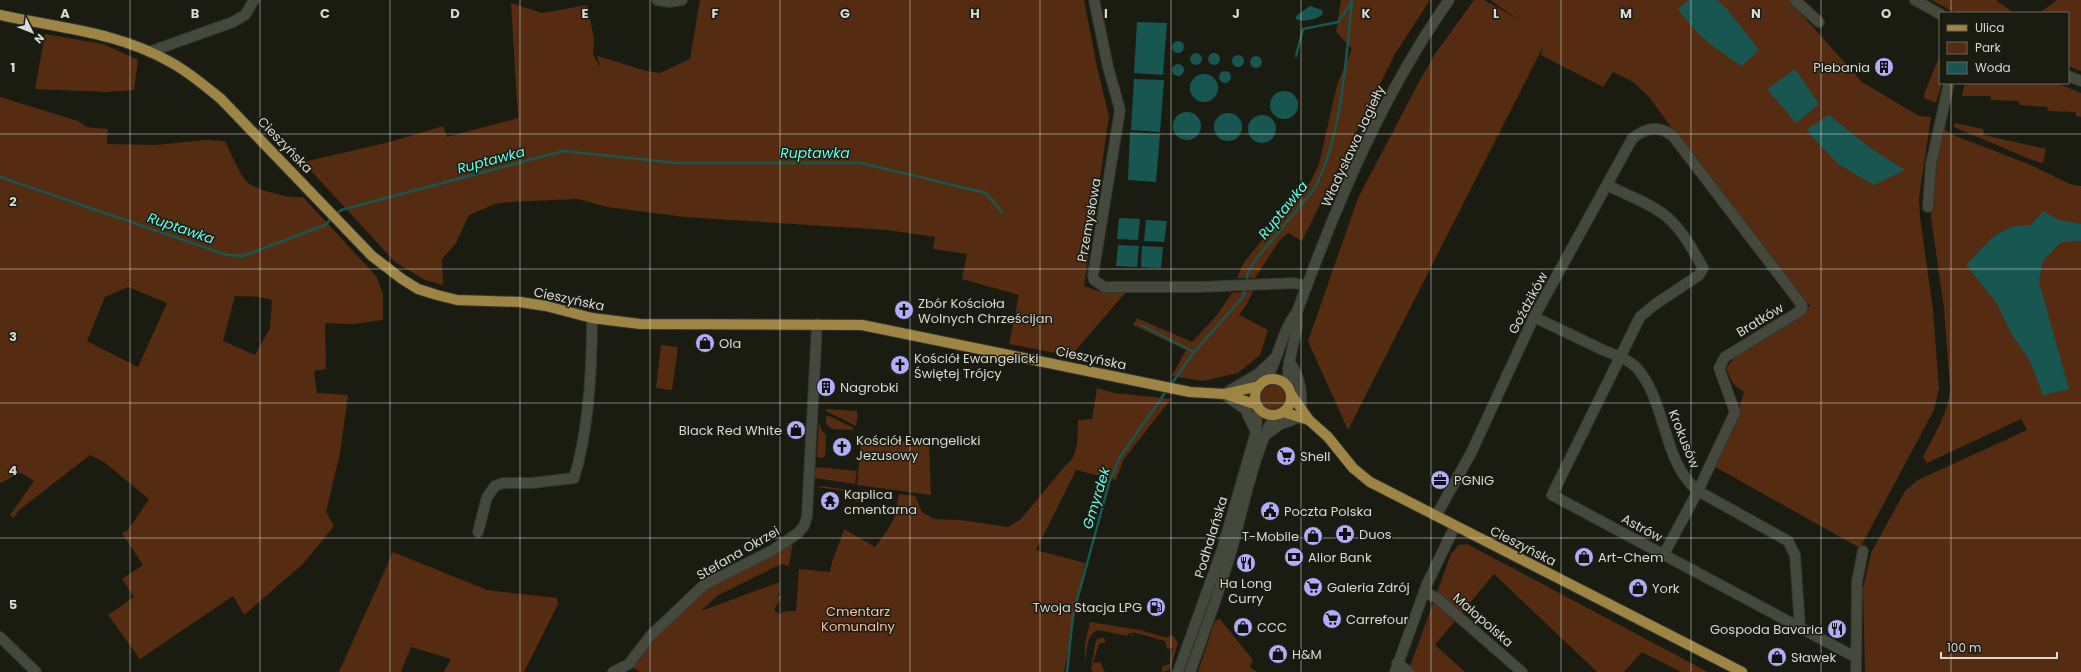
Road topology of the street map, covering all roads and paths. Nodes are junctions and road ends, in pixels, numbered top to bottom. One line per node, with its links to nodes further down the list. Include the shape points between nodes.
1 (254, 0): 11 (street, via 245,15 233,22)
2 (657, 0): 3 (street)
3 (682, 0)
4 (1094, 0): 18 (street, Przemysłowa, via 1120,110 1094,280 1104,286 1211,287 1294,283)
5 (1449, 0): 18 (street, Władysława Jagiełły, via 1391,94 1354,169)
6 (1795, 0): 10 (street)
7 (1915, 0): 8 (street)
8 (1939, 13)
9 (0, 15): 11 (main road, Cieszyńska, via 98,34)
10 (1819, 22)
11 (150, 52): 20 (main road, Cieszyńska, via 179,67 221,99 385,267 418,289 457,300 520,302)
12 (2069, 76): 13 (street)
13 (2081, 81)
14 (1949, 84): 17 (street, via 1931,164)
15 (1666, 131): 16 (street, Goździków, via 1655,128 1638,133 1632,139); 34 (street, Bratków, via 1673,136 1802,305 1802,309 1797,313 1725,356 1719,368 1735,412)
16 (1607, 186): 21 (street, Goździków); 24 (street, via 1654,208 1667,217 1691,246 1703,268 1699,275 1640,317)
17 (1928, 207)
18 (1307, 286): 19 (street, Władysława Jagiełły)
19 (1297, 312): 23 (street, Władysława Jagiełły, via 1289,322); 25 (street, Władysława Jagiełły, via 1297,326)
20 (592, 318): 22 (main road, Cieszyńska, via 640,324); 37 (street, via 588,399 580,459 574,478 532,483 503,483 495,486 487,497)
21 (1534, 318): 24 (street, Krokusów); 35 (street, Goździków, via 1471,453)
22 (817, 324): 28 (main road, Cieszyńska, via 883,328 1155,385); 44 (street, Stefana Okrzei, via 807,516 804,526 773,550 704,584 651,635)
23 (1278, 356): 26 (street, Władysława Jagiełły); 28 (street, via 1258,374)
24 (1620, 358): 34 (street, Krokusów, via 1635,366 1652,393 1679,468 1689,484); 39 (street, Astrów, via 1552,495)
25 (1288, 361): 27 (street, Władysława Jagiełły); 31 (street, via 1301,386)
26 (1262, 384): 27 (main road, via 1279,380); 28 (main road, Cieszyńska); 29 (main road, via 1255,395)
27 (1290, 392): 30 (main road, via 1290,405); 31 (main road, Cieszyńska)
28 (1224, 394): 29 (main road, Cieszyńska); 32 (street, via 1245,409)
29 (1257, 406): 30 (main road, via 1267,415); 32 (street, Podhalańska)
30 (1280, 414): 31 (main road, Cieszyńska); 33 (street, Podhalańska, via 1270,424)
31 (1304, 415): 33 (street, via 1279,425); 35 (main road, Cieszyńska, via 1324,432 1362,477)
32 (1256, 432): 48 (street, Podhalańska, via 1222,550)
33 (1266, 435): 49 (street, Podhalańska, via 1224,573)
34 (1698, 492): 39 (street, Bratków); 41 (street, Krokusów, via 1788,541 1795,555)
35 (1436, 516): 36 (main road, Cieszyńska)
36 (1455, 526): 40 (street); 52 (main road, Cieszyńska)
37 (478, 532)
38 (1863, 551): 43 (street, via 1857,581)
39 (1664, 554): 41 (street, Astrów)
40 (1424, 592): 45 (street); 51 (street, Małopolska, via 1437,598)
41 (1800, 628): 43 (street, Astrów)
42 (0, 637): 46 (street)
43 (1855, 657): 53 (street)
44 (627, 668): 47 (street, Stefana Okrzei)
45 (1396, 668): 50 (street)
46 (36, 672)
47 (612, 672)
48 (1178, 672)
49 (1190, 672)
50 (1409, 672)
51 (1522, 672)
52 (1742, 672)
53 (1856, 672)

